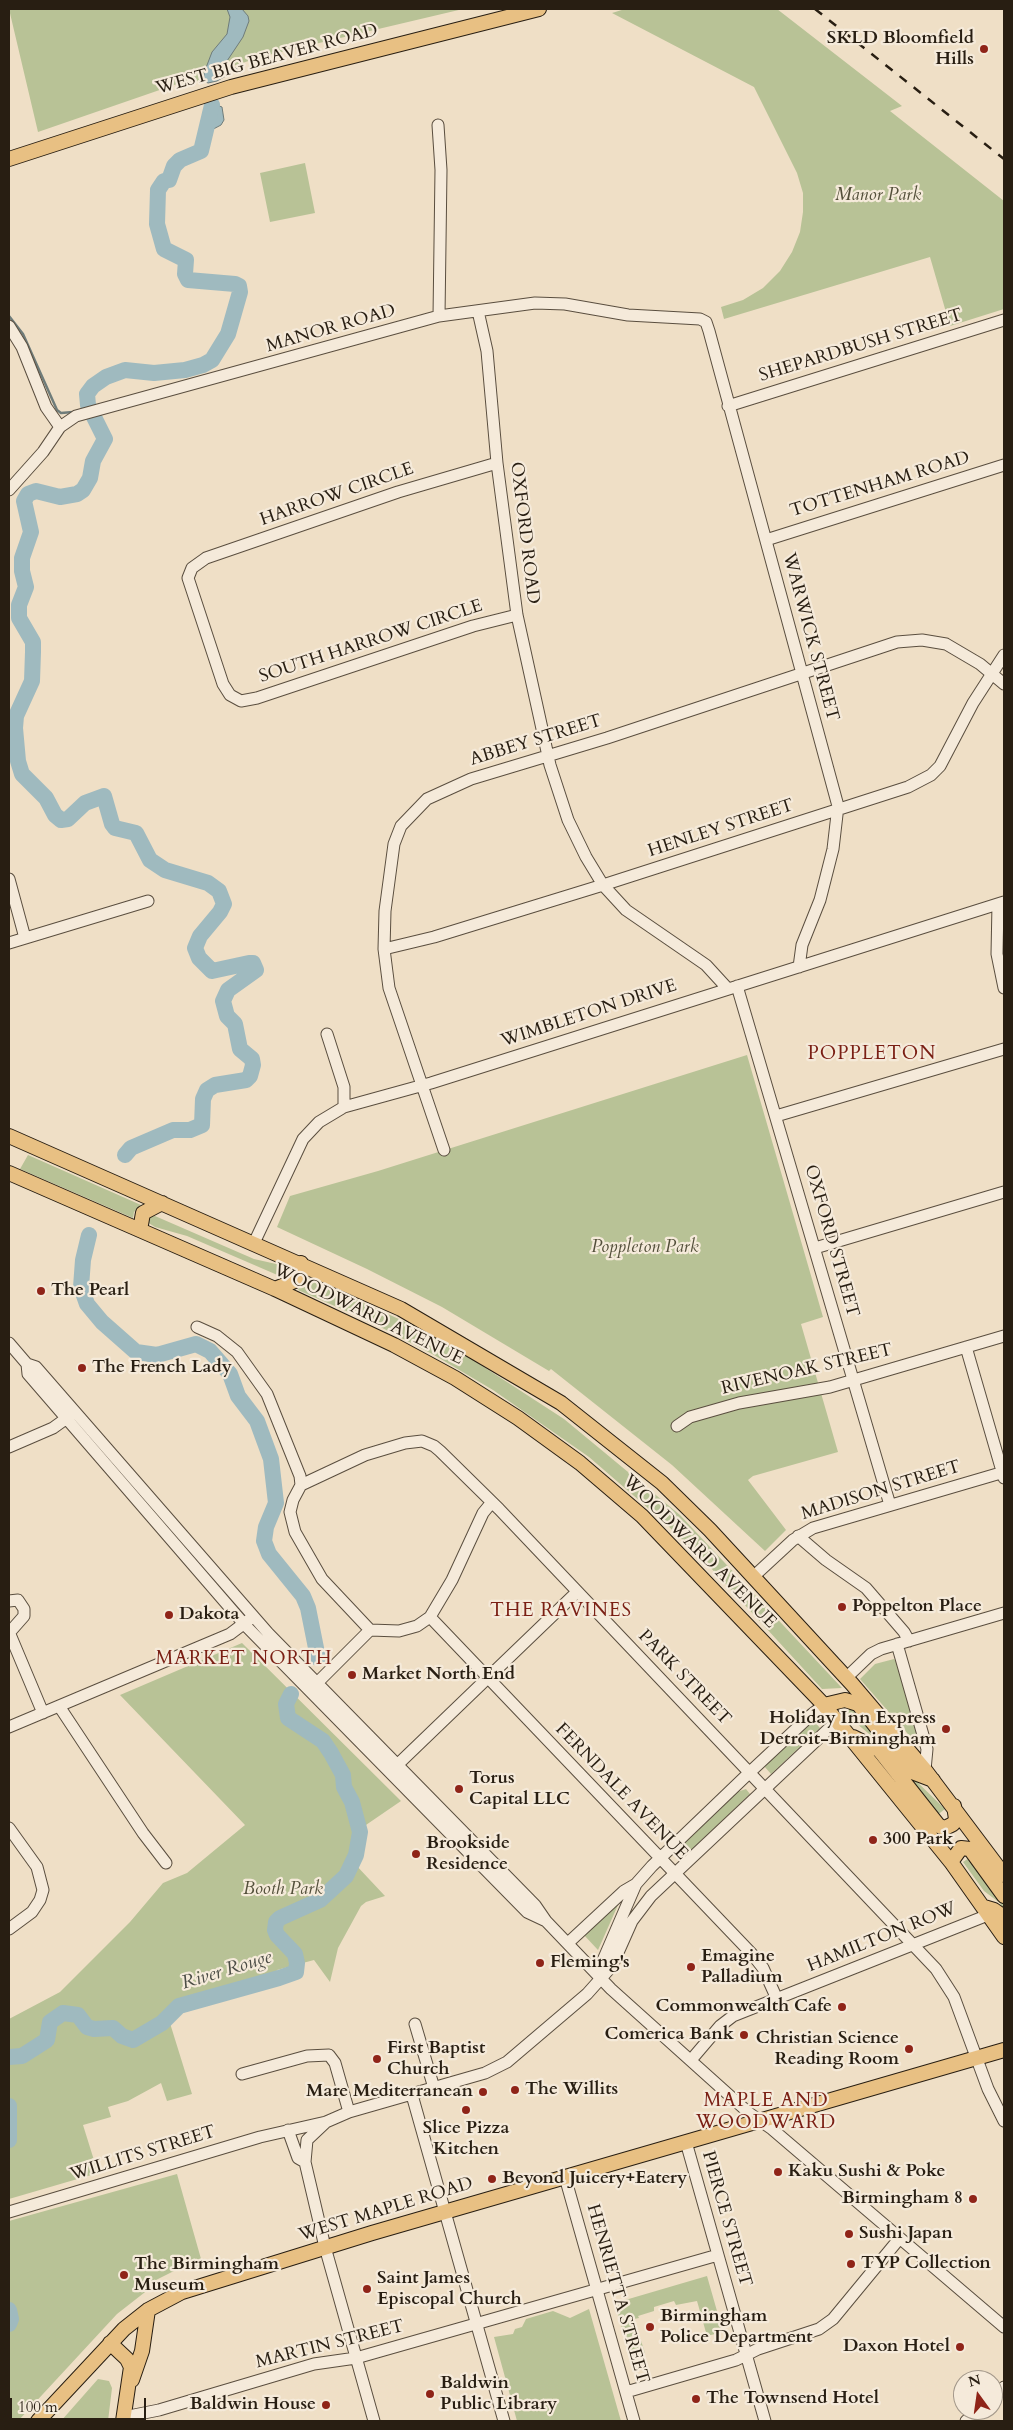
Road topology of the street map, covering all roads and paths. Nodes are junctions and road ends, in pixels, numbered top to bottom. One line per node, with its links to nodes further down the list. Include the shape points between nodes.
1 (539, 9): 3 (main road, WEST BIG BEAVER ROAD, via 231,87)
2 (438, 125): 5 (street, via 441,179)
3 (9, 159)
4 (478, 311): 5 (street, MANOR ROAD); 6 (street, MANOR ROAD, via 565,304 628,315); 11 (street, OXFORD ROAD, via 487,351)
5 (439, 316): 10 (street, MANOR ROAD, via 83,413)
6 (700, 319): 9 (street, WARWICK STREET, via 706,322 709,331)
7 (1004, 320): 9 (street, SHEPARDBUSH STREET)
8 (9, 326): 10 (street, via 22,347 46,407)
9 (728, 406): 14 (street, WARWICK STREET)
10 (60, 427): 13 (street, MANOR ROAD, via 43,452)
11 (497, 462): 15 (street, OXFORD ROAD); 20 (street, HARROW CIRCLE, via 398,492 206,558 192,568 189,585 222,684)
12 (1004, 465): 14 (street, TOTTENHAM ROAD)
13 (9, 490)
14 (766, 540): 17 (street, WARWICK STREET)
15 (517, 615): 20 (street, SOUTH HARROW CIRCLE, via 473,626 257,698); 21 (street, OXFORD ROAD)
16 (1004, 655): 18 (street, HENLEY STREET)
17 (802, 673): 18 (street, ABBEY STREET, via 897,642 922,640 936,641 956,649); 21 (street, ABBEY STREET); 22 (street, WARWICK STREET)
18 (991, 673): 19 (street, ABBEY STREET); 22 (street, HENLEY STREET, via 940,766 908,787)
19 (1004, 684)
20 (237, 700)
21 (548, 756): 24 (street, OXFORD STREET, via 568,820); 29 (street, ABBEY STREET, via 445,789 427,799 411,814 401,826 394,844 385,911)
22 (838, 810): 24 (street, HENLEY STREET); 30 (street, WARWICK STREET, via 826,878 802,945)
23 (9, 879): 27 (street)
24 (603, 885): 29 (street, HENLEY STREET); 31 (street, OXFORD STREET, via 626,910 706,965)
25 (148, 901): 27 (street)
26 (1001, 903): 30 (street, WIMBLETON DRIVE); 32 (street, via 998,959)
27 (25, 938): 28 (street)
28 (9, 943)
29 (384, 950): 35 (street, ABBEY STREET, via 389,988)
30 (799, 967): 31 (street, WIMBLETON DRIVE)
31 (733, 988): 35 (street, WIMBLETON DRIVE); 37 (street, OXFORD STREET)
32 (1004, 988)
33 (327, 1034): 36 (street, via 344,1087)
34 (1004, 1049): 37 (street)
35 (422, 1086): 36 (street, WIMBLETON DRIVE); 39 (street, ABBEY STREET)
36 (344, 1107): 44 (street, WIMBLETON DRIVE, via 319,1122 303,1139)
37 (776, 1116): 45 (street, OXFORD STREET)
38 (9, 1136): 42 (main road, WOODWARD AVENUE)
39 (444, 1150)
40 (9, 1174): 43 (main road, WOODWARD AVENUE)
41 (1004, 1192): 45 (street)
42 (162, 1202): 43 (main road, via 143,1213); 44 (main road, WOODWARD AVENUE)
43 (140, 1230): 47 (main road, WOODWARD AVENUE)
44 (254, 1242): 46 (main road, WOODWARD AVENUE)
45 (815, 1248): 52 (street, OXFORD STREET)
46 (301, 1263): 47 (main road, via 297,1280); 63 (main road, WOODWARD AVENUE, via 401,1309 561,1403 662,1483)
47 (275, 1289): 76 (main road, WOODWARD AVENUE, via 394,1345 455,1378 580,1463 642,1516)
48 (197, 1327): 57 (street, via 230,1346 259,1381 296,1465)
49 (1004, 1336): 51 (street, RIVENOAK STREET)
50 (9, 1343): 53 (street, via 27,1364 28,1374)
51 (966, 1347): 52 (street, RIVENOAK STREET); 56 (street)
52 (854, 1380): 54 (street, RIVENOAK STREET, via 739,1403 690,1417); 59 (street, OXFORD STREET)
53 (71, 1415): 55 (street, via 38,1436); 60 (street); 61 (street)
54 (678, 1426)
55 (9, 1447)
56 (1004, 1475): 59 (street, MADISON STREET)
57 (301, 1484): 58 (street, PARK STREET, via 365,1456 405,1443 422,1442 434,1446); 69 (street, via 290,1512 295,1532 327,1586)
58 (492, 1502): 64 (street, PARK STREET); 67 (street, via 483,1513 452,1580)
59 (890, 1505): 62 (street, MADISON STREET, via 812,1528)
60 (170, 1519): 61 (street); 68 (street)
61 (160, 1527): 68 (street)
62 (798, 1536): 63 (street, MADISON STREET); 71 (street, via 866,1588)
63 (753, 1577): 74 (main road, WOODWARD AVENUE)
64 (577, 1592): 73 (street); 83 (street, PARK STREET)
65 (9, 1601): 70 (street, via 18,1600 24,1616)
66 (1004, 1613): 71 (street)
67 (430, 1617): 69 (street, via 417,1626 399,1631); 73 (street, FERNDALE AVENUE)
68 (248, 1620): 75 (street); 77 (street, via 230,1634)
69 (370, 1630): 75 (street)
70 (9, 1633): 78 (street)
71 (908, 1641): 72 (street)
72 (897, 1644): 74 (street, via 871,1654); 84 (street, via 927,1749)
73 (488, 1678): 82 (street); 88 (street, FERNDALE AVENUE)
74 (846, 1678): 84 (main road, WOODWARD AVENUE)
75 (313, 1687): 82 (street)
76 (824, 1705): 79 (main road, WOODWARD AVENUE); 83 (street); 84 (main road, via 845,1700 858,1704 912,1772)
77 (59, 1706): 78 (street); 90 (street)
78 (43, 1713): 80 (street)
79 (837, 1721): 81 (main road, WOODWARD AVENUE); 85 (street, WILLITS STREET)
80 (9, 1727)
81 (850, 1735): 86 (main road, via 880,1750 940,1826 945,1828 953,1824 956,1819); 89 (main road, WOODWARD AVENUE)
82 (394, 1769): 99 (street, via 535,1905)
83 (750, 1772): 85 (street, PARK STREET); 88 (street)
84 (929, 1775): 86 (main road, WOODWARD AVENUE)
85 (765, 1788): 91 (street, WILLITS STREET); 100 (street, PARK STREET)
86 (954, 1806): 92 (main road, WOODWARD AVENUE)
87 (9, 1828): 97 (street, via 33,1860 42,1882 40,1900 27,1917)
88 (660, 1859): 91 (street, FERNDALE AVENUE); 93 (street)
89 (951, 1862): 94 (main road, via 961,1848 970,1849); 95 (main road, WOODWARD AVENUE)
90 (166, 1863)
91 (675, 1874): 101 (street, WILLITS STREET, via 643,1904 612,1966); 102 (street, FERNDALE AVENUE, via 760,1962)
92 (1004, 1876)
93 (636, 1884): 99 (street, via 624,1891); 101 (street, via 604,1958)
94 (1004, 1896)
95 (986, 1911): 96 (main road, via 994,1910); 98 (main road, WOODWARD AVENUE); 100 (street, HAMILTON ROW)
96 (1004, 1917)
97 (9, 1929)
98 (1004, 1937)
99 (568, 1943): 101 (street)
100 (914, 1944): 102 (street, HAMILTON ROW); 105 (street, PARK STREET, via 948,1987)
101 (600, 1977): 106 (street); 108 (street, WILLITS STREET, via 587,1994 508,2062 485,2073)
102 (777, 1999): 106 (street, HAMILTON ROW, via 726,2020)
103 (415, 2024): 108 (street)
104 (1004, 2050): 105 (main road, WEST MAPLE ROAD)
105 (977, 2058): 111 (main road, WEST MAPLE ROAD); 112 (street, PARK STREET)
106 (691, 2060): 111 (street)
107 (242, 2074): 110 (street, via 307,2056 329,2055 335,2063)
108 (434, 2088): 109 (street, WILLITS STREET)
109 (412, 2095): 110 (street, WILLITS STREET); 119 (street)
110 (349, 2112): 113 (street, WILLITS STREET)
111 (761, 2121): 115 (main road, WEST MAPLE ROAD); 120 (street)
112 (1004, 2121)
113 (326, 2122): 114 (street, WILLITS STREET); 116 (street, via 307,2140)
114 (288, 2130): 116 (street, via 298,2158); 118 (street, WILLITS STREET)
115 (686, 2142): 117 (main road, WEST MAPLE ROAD); 122 (street, PIERCE STREET)
116 (305, 2162): 121 (street)
117 (565, 2177): 119 (main road, WEST MAPLE ROAD); 123 (street, HENRIETTA STREET)
118 (9, 2212)
119 (444, 2212): 121 (main road, WEST MAPLE ROAD); 125 (street)
120 (899, 2239): 126 (street); 128 (street, via 825,2325 811,2333)
121 (324, 2247): 124 (main road, WEST MAPLE ROAD, via 197,2287); 129 (street)
122 (718, 2255): 123 (street, MARTIN STREET); 128 (street, PIERCE STREET)
123 (597, 2290): 125 (street, MARTIN STREET); 131 (street, HENRIETTA STREET)
124 (148, 2310): 127 (main road, WEST MAPLE ROAD); 130 (main road, via 142,2351)
125 (477, 2325): 129 (street, MARTIN STREET); 135 (street)
126 (1004, 2327)
127 (110, 2343): 130 (main road, via 131,2367); 133 (main road, WEST MAPLE ROAD)
128 (746, 2354): 131 (street, via 736,2360); 137 (street, PIERCE STREET)
129 (356, 2358): 132 (street, MARTIN STREET, via 314,2364); 134 (street)
130 (130, 2388): 132 (main road)
131 (626, 2392): 136 (street, HENRIETTA STREET)
132 (124, 2419)
133 (38, 2421)
134 (374, 2421)
135 (504, 2421)
136 (634, 2421)
137 (765, 2421)

